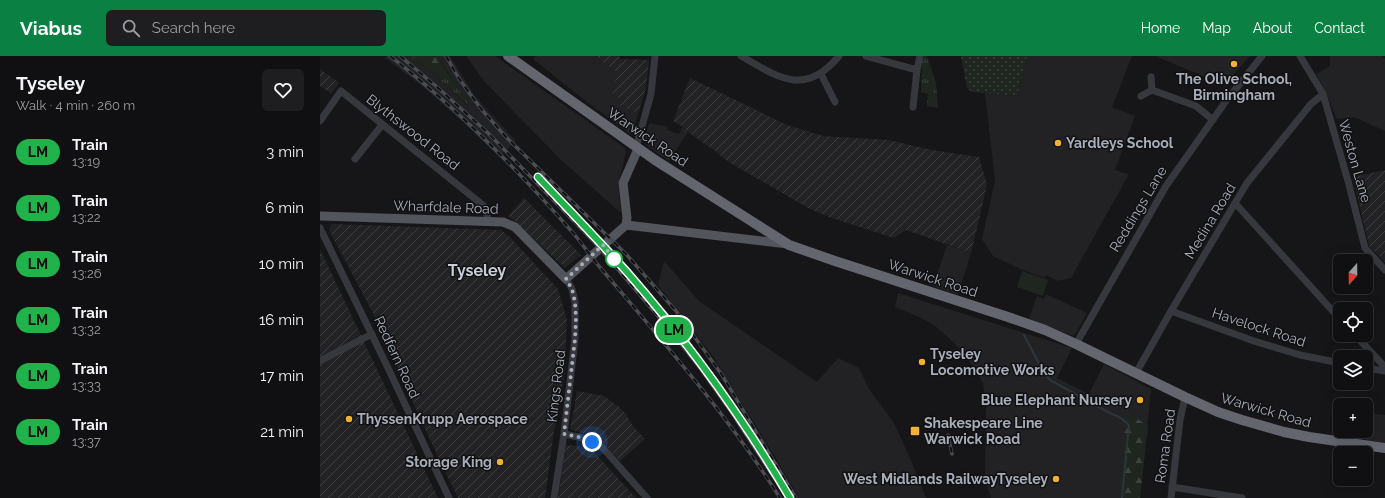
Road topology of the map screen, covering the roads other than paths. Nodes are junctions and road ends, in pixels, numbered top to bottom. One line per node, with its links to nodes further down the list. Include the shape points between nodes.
1 (508, 56): 20 (highway, Warwick Road)
2 (741, 56): 10 (street, via 778,77 790,80 803,80)
3 (839, 56): 10 (street)
4 (866, 56): 9 (street)
5 (920, 56): 9 (street)
6 (1262, 56): 17 (street, Reddings Lane)
7 (1300, 56): 13 (street, Weston Lane)
8 (656, 57): 20 (street, via 651,94 637,144)
9 (917, 70): 16 (street)
10 (821, 74): 15 (street)
11 (1151, 77): 12 (street)
12 (1152, 90): 14 (street); 17 (street, via 1196,106)
13 (1323, 94): 22 (street, Medina Road, via 1311,104 1247,183); 30 (street, Weston Lane, via 1365,248)
14 (1141, 96)
15 (835, 102)
16 (913, 107)
17 (1213, 120): 36 (street, Reddings Lane, via 1166,186)
18 (320, 121): 19 (street, Blythswood Road, via 341,92)
19 (382, 125): 21 (street); 24 (street, Blythswood Road, via 484,206)
20 (638, 149): 25 (main road, via 623,184); 27 (highway, Warwick Road)
21 (355, 159)
22 (1234, 203): 32 (street, Medina Road); 33 (street)
23 (320, 216): 24 (main road, Wharfdale Road)
24 (489, 222): 31 (main road, Wharfdale Road, via 503,222 515,227)
25 (626, 225): 28 (main road); 31 (main road)
26 (320, 228): 34 (street, Redfern Road)
27 (764, 229): 28 (main road, via 758,236); 29 (highway, Warwick Road)
28 (743, 239): 29 (main road)
29 (789, 244): 36 (highway, Warwick Road, via 1008,317)
30 (1385, 270)
31 (566, 279): 44 (street, Kings Road, via 572,289 576,319)
32 (1171, 311): 38 (street, Havelock Road, via 1254,341); 42 (street, Medina Road)
33 (1333, 311)
34 (372, 334): 37 (street); 47 (street, Redfern Road)
35 (1362, 342): 39 (street)
36 (1076, 344): 42 (highway, Warwick Road)
37 (320, 361)
38 (1333, 362)
39 (1385, 367)
40 (1373, 369): 41 (street)
41 (1385, 371)
42 (1136, 373): 43 (highway, Warwick Road)
43 (1184, 397): 45 (highway, Warwick Road, via 1218,412 1284,432); 46 (street, Roma Road)
44 (564, 434): 48 (street, Kings Road); 49 (street, via 583,438 602,447)
45 (1385, 448)
46 (1172, 487): 50 (street, Roma Road); 51 (street)
47 (449, 498)
48 (554, 498)
49 (648, 498)
50 (1171, 498)
51 (1242, 498)

